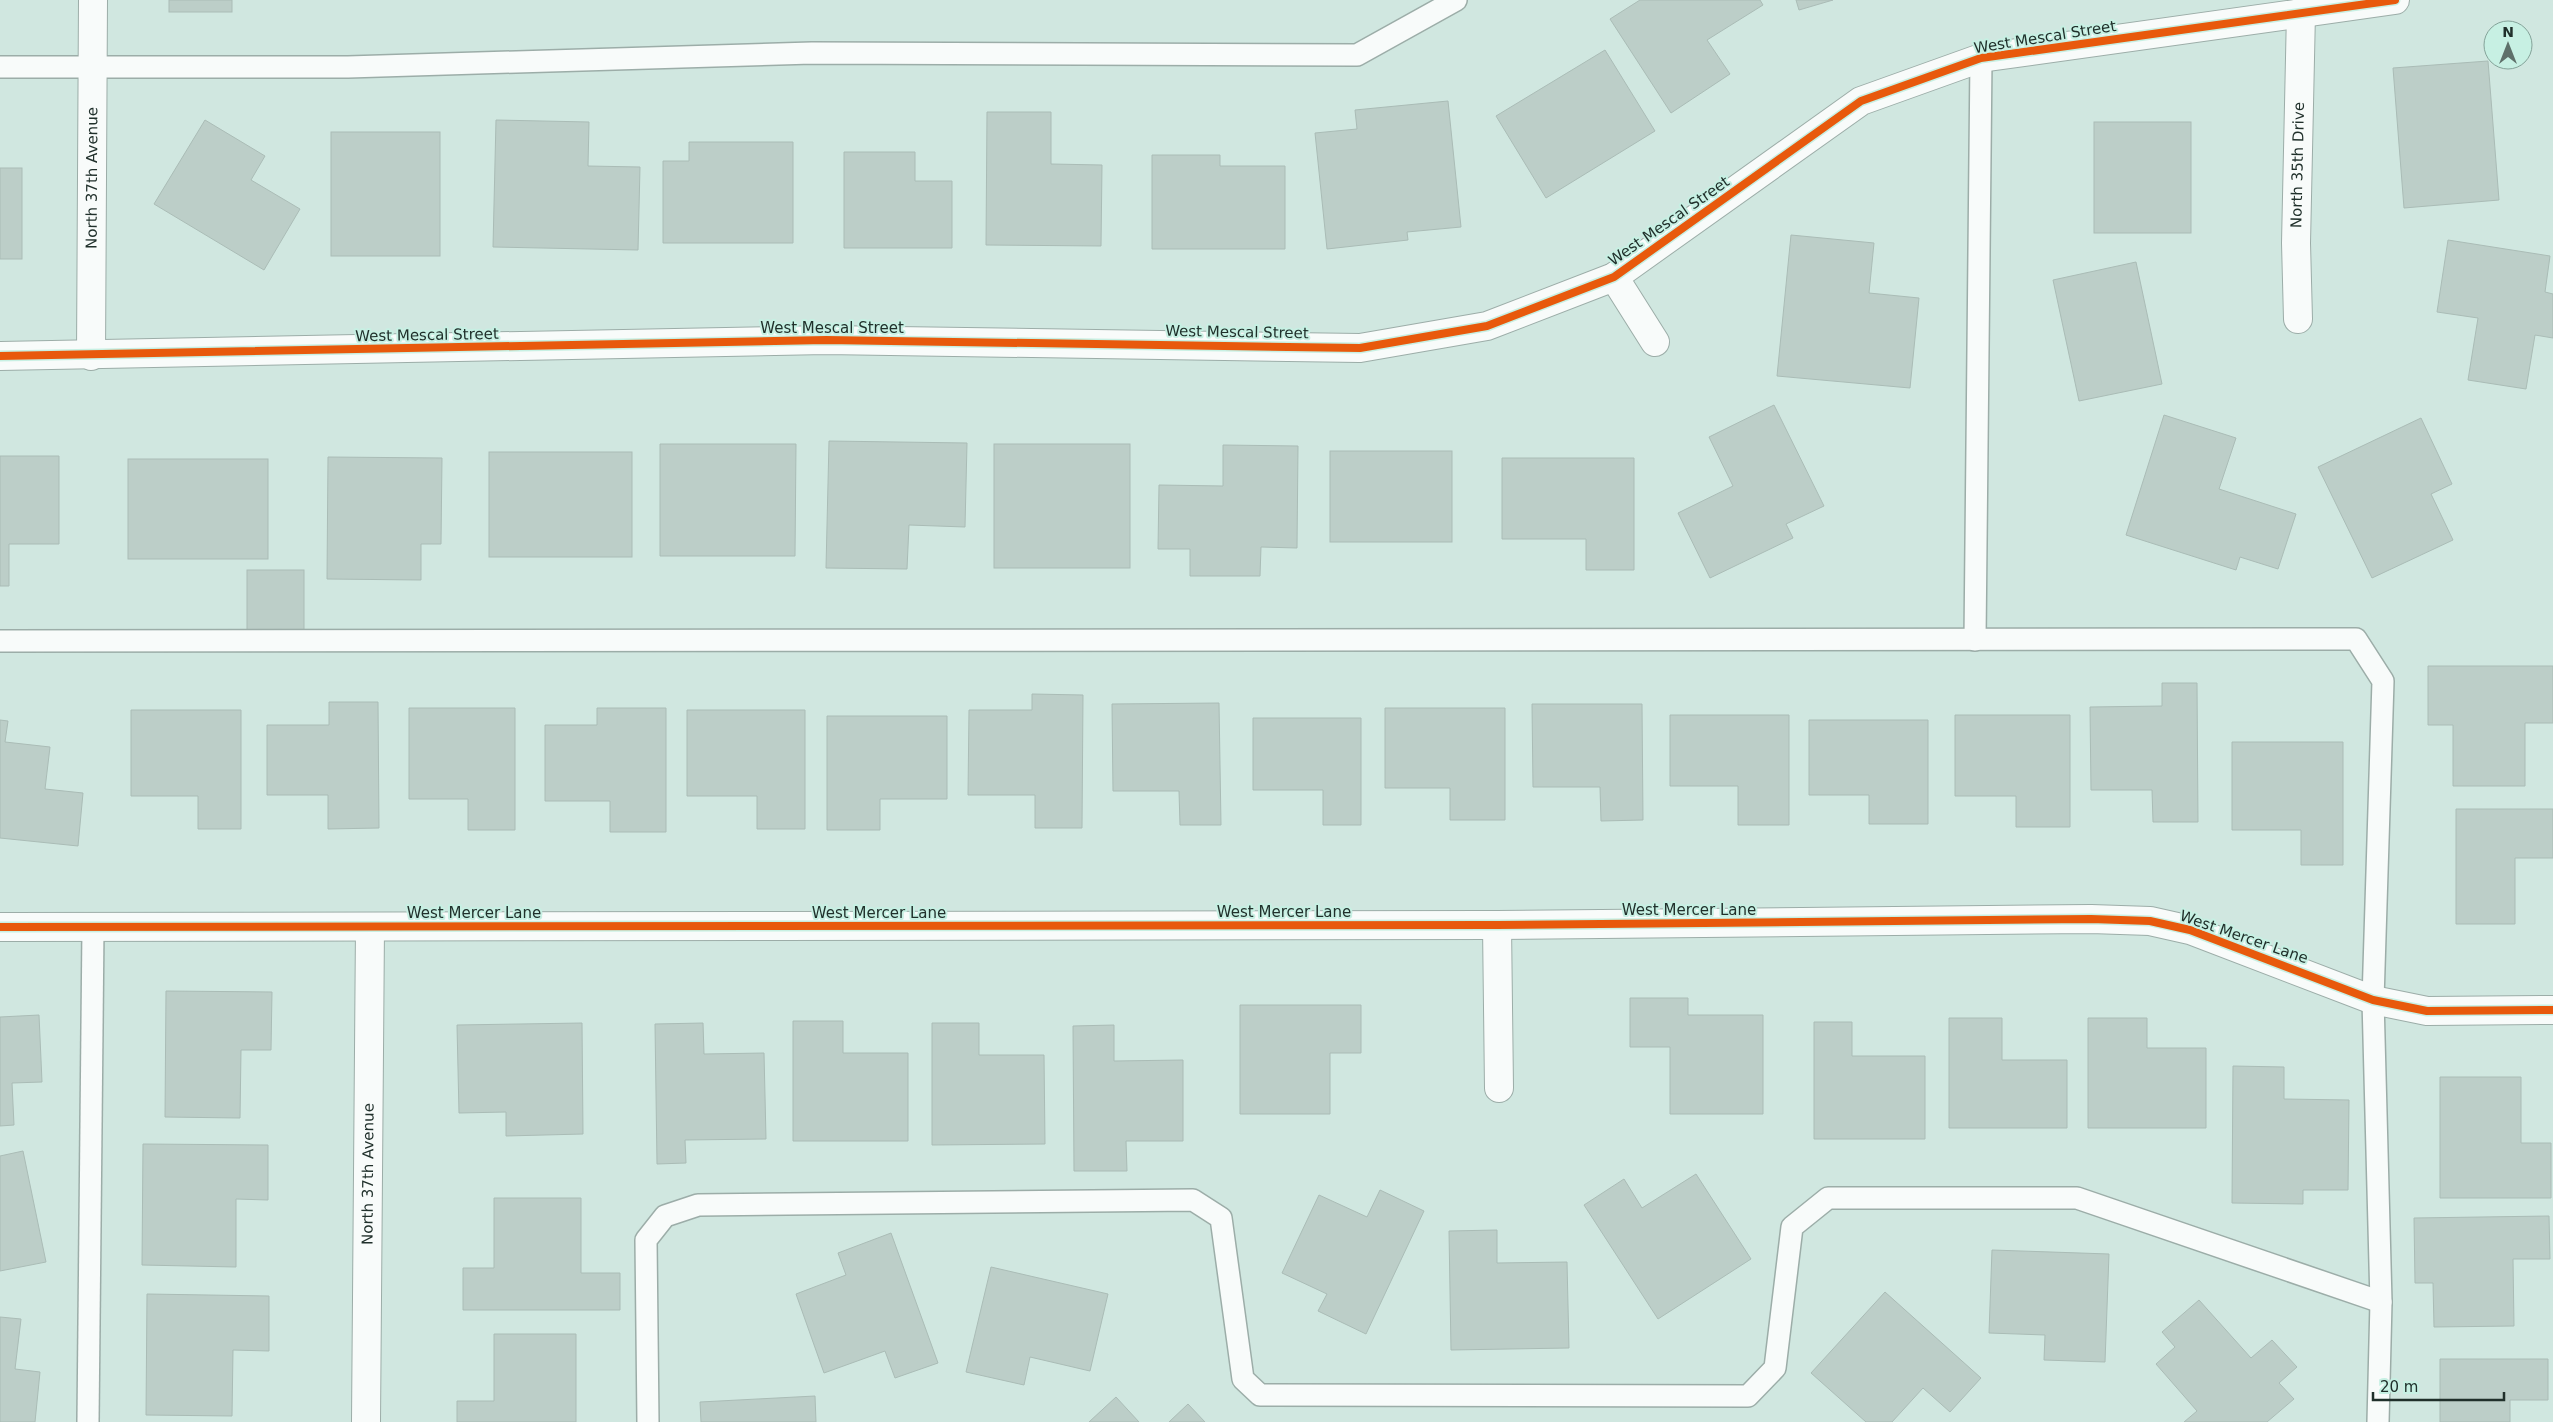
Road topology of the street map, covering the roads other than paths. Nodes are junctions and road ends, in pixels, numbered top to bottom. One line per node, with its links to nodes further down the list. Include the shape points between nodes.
1 (93, 0): 6 (street, North 37th Avenue)
2 (1456, 0): 6 (lane, via 1357,55 812,53 348,67)
3 (2395, 0): 4 (street, West Mescal Street)
4 (2301, 12): 5 (street, West Mescal Street); 9 (street, North 35th Drive, via 2296,243)
5 (1981, 58): 8 (street, West Mescal Street, via 1861,101); 13 (lane)
6 (92, 66): 7 (lane); 12 (street, North 37th Avenue)
7 (0, 67)
8 (1614, 277): 10 (street, West Mescal Street); 12 (street, West Mescal Street, via 1487,326 1360,348 826,340)
9 (2298, 319)
10 (1655, 342)
11 (0, 356): 12 (street, West Mescal Street)
12 (91, 356)
13 (1975, 640): 14 (lane); 19 (lane, via 2356,639 2383,681)
14 (0, 641)
15 (1497, 925): 17 (street, West Mercer Lane); 19 (street, West Mercer Lane, via 2090,919 2150,922 2190,930); 21 (street)
16 (0, 927): 18 (street, West Mercer Lane)
17 (370, 927): 18 (street, West Mercer Lane); 24 (street, North 37th Avenue)
18 (93, 928): 23 (lane)
19 (2373, 1000): 20 (street, West Mercer Lane, via 2427,1011); 22 (lane)
20 (2553, 1010)
21 (1499, 1088)
22 (2381, 1302): 25 (lane, via 2077,1198 1828,1198 1792,1227 1775,1368 1748,1396 1260,1395 1243,1379 1221,1218 1193,1200 698,1205 665,1216 646,1240); 26 (lane)
23 (88, 1422)
24 (366, 1422)
25 (648, 1422)
26 (2378, 1422)

